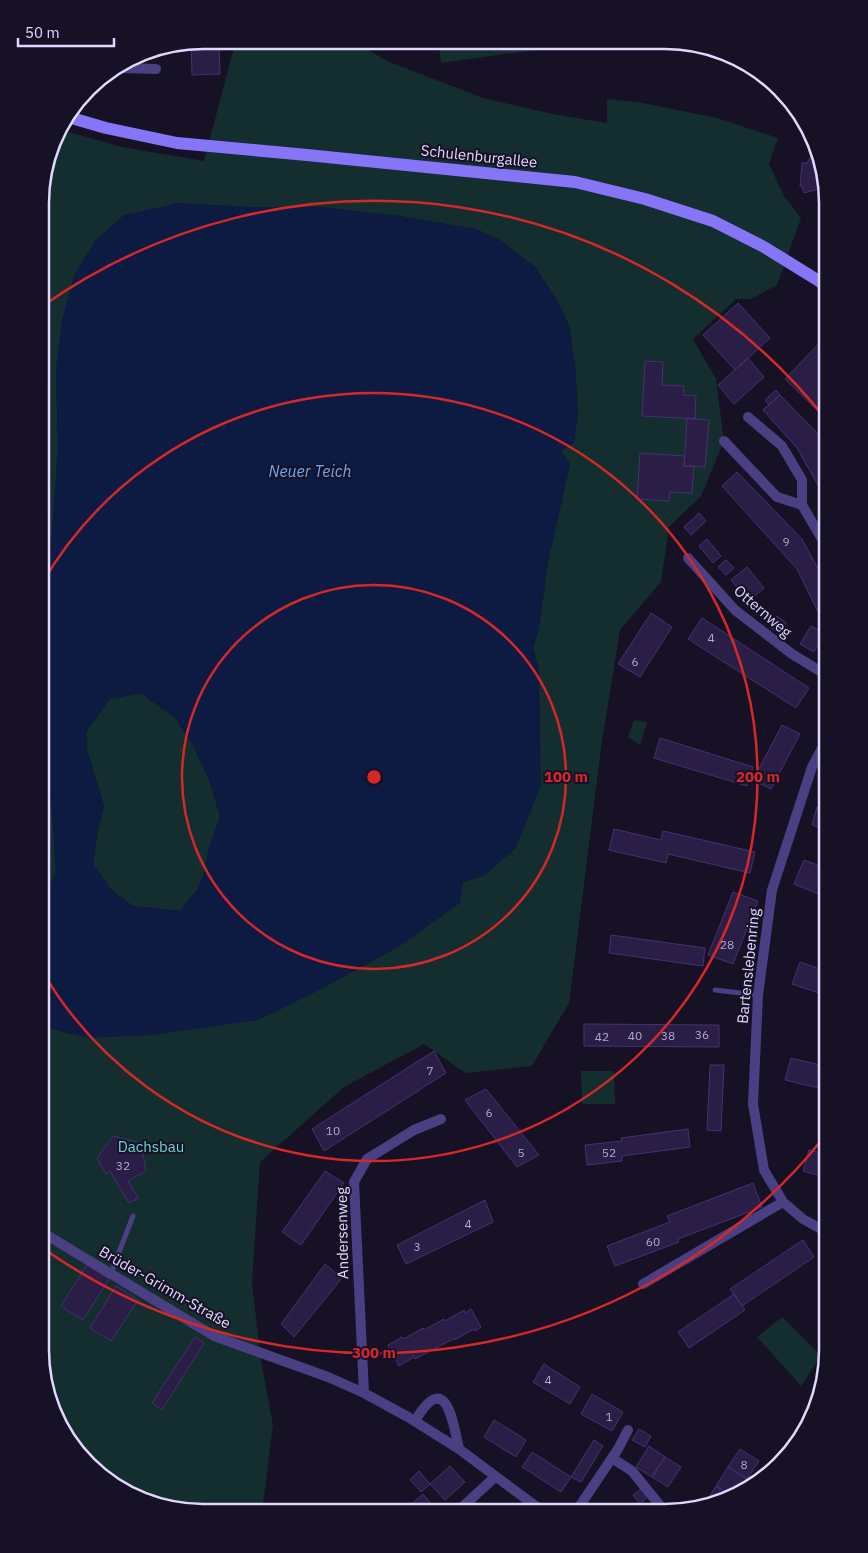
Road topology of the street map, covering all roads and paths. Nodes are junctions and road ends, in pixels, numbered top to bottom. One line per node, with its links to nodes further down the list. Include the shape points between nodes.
1 (130, 67): 2 (street)
2 (156, 69)
3 (78, 113): 5 (street, Schulenburgallee)
4 (74, 118): 5 (street, Schulenburgallee)
5 (106, 128): 6 (street, Schulenburgallee, via 177,143 575,182 645,199 714,221)
6 (819, 280)
7 (748, 417): 9 (street, via 782,446 802,480)
8 (724, 441): 9 (street, via 777,496)
9 (802, 505): 10 (street)
10 (819, 535)
11 (688, 558): 12 (street, Otternweg, via 735,610)
12 (819, 670)
13 (819, 754): 15 (street, Bartenslebenring, via 772,890)
14 (715, 990): 15 (lane)
15 (758, 995): 17 (street, Bartenslebenring, via 753,1104 764,1170)
16 (441, 1119): 23 (street, Andersenweg, via 414,1130 367,1160 354,1182)
17 (783, 1202): 19 (street, Bartenslebenring); 22 (street)
18 (133, 1216): 21 (lane)
19 (819, 1228)
20 (49, 1236): 21 (street, Brüder-Grimm-Straße)
21 (111, 1273): 23 (street, Brüder-Grimm-Straße, via 214,1336)
22 (643, 1284)
23 (364, 1393): 24 (street, Brüder-Grimm-Straße)
24 (415, 1422): 26 (street, Brüder-Grimm-Straße); 26 (street, via 433,1401 446,1402)
25 (628, 1430): 27 (street)
26 (459, 1449): 28 (street, Brüder-Grimm-Straße)
27 (612, 1458): 31 (street); 32 (street, via 632,1471)
28 (496, 1477): 29 (street); 30 (street, Brüder-Grimm-Straße)
29 (466, 1504)
30 (533, 1504)
31 (581, 1504)
32 (659, 1504)

